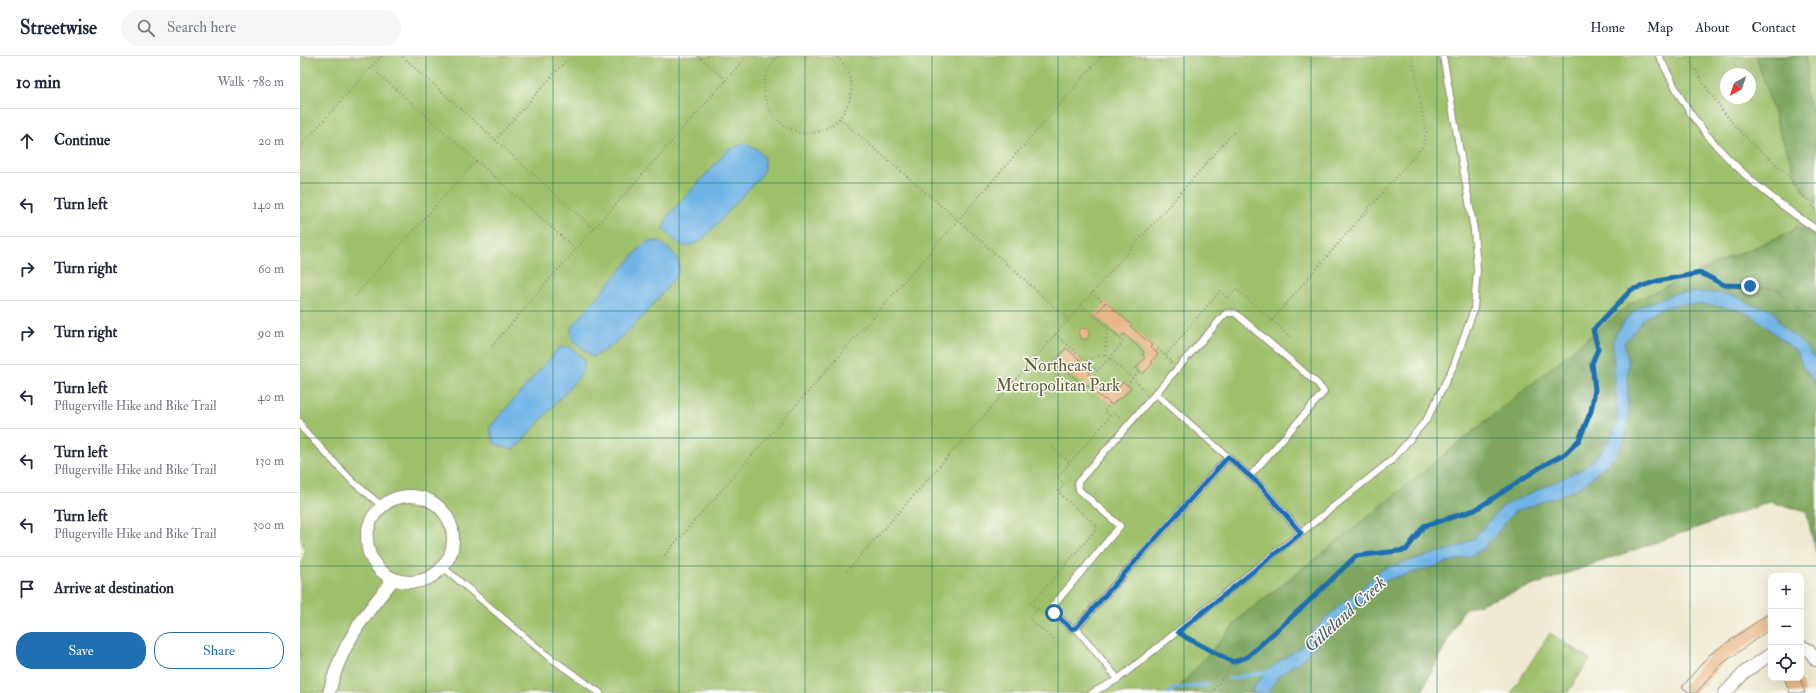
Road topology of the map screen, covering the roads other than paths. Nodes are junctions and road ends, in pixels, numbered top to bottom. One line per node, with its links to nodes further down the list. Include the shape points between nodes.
1 (1443, 56): 9 (lane, via 1474,230 1477,270 1474,309 1454,366 1427,419 1393,459)
2 (1659, 56): 3 (lane, via 1691,114 1720,150 1751,181)
3 (1816, 229)
4 (1155, 393): 6 (lane); 7 (lane, via 1226,313 1235,313 1318,384 1324,392); 12 (lane, via 1078,482 1079,490 1120,526 1053,606 1054,613 1072,629)
5 (300, 422): 8 (lane, via 303,429 352,481)
6 (1228, 457): 7 (lane); 12 (lane)
7 (1250, 476): 9 (lane)
8 (382, 506): 10 (street, via 394,499 408,496 422,498 435,504 445,514 451,527 453,541); 11 (street, via 372,517 367,531 367,546 372,560)
9 (1301, 533): 16 (lane)
10 (443, 567): 11 (street, via 433,575 420,580 407,582); 18 (lane, via 545,654)
11 (394, 579): 17 (street, via 353,632 341,654)
12 (1076, 628): 16 (lane)
13 (1804, 648): 15 (street)
14 (1768, 656): 20 (street, via 1746,671)
15 (1816, 660)
16 (1118, 679): 19 (lane)
17 (329, 693)
18 (600, 693)
19 (1092, 693)
20 (1725, 693)

